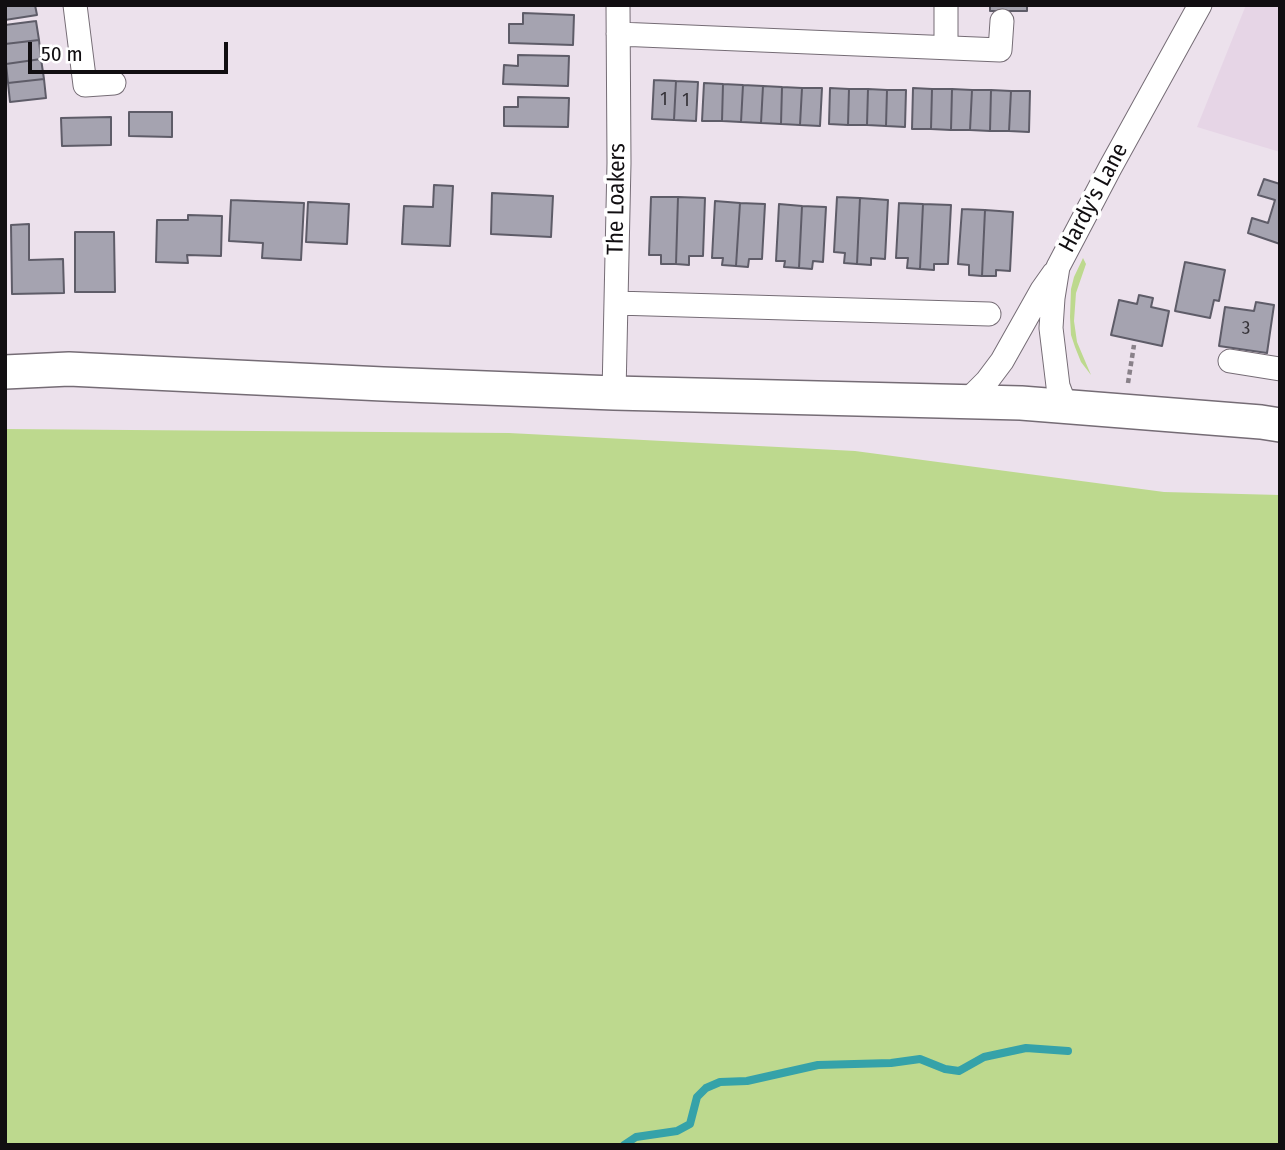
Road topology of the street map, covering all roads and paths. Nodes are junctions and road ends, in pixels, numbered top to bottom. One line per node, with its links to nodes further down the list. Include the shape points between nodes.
1 (75, 5): 8 (street, via 85,85)
2 (618, 5): 6 (street, The Loakers)
3 (946, 5): 7 (street)
4 (1200, 5): 9 (street, Hardy's Lane)
5 (1002, 21): 7 (street, via 1000,50)
6 (618, 34): 7 (street); 10 (street, The Loakers)
7 (946, 47)
8 (114, 83)
9 (1058, 267): 17 (street, via 1002,361); 18 (street, Hardy's Lane, via 1052,328 1058,386)
10 (616, 303): 11 (street); 16 (street, The Loakers)
11 (989, 314)
12 (1134, 345): 19 (path)
13 (1230, 361): 14 (street)
14 (1280, 369)
15 (5, 372): 16 (main road, via 69,369)
16 (614, 393): 17 (main road)
17 (966, 402): 18 (main road)
18 (1066, 407): 19 (main road)
19 (1122, 411): 20 (main road)
20 (1280, 425)

